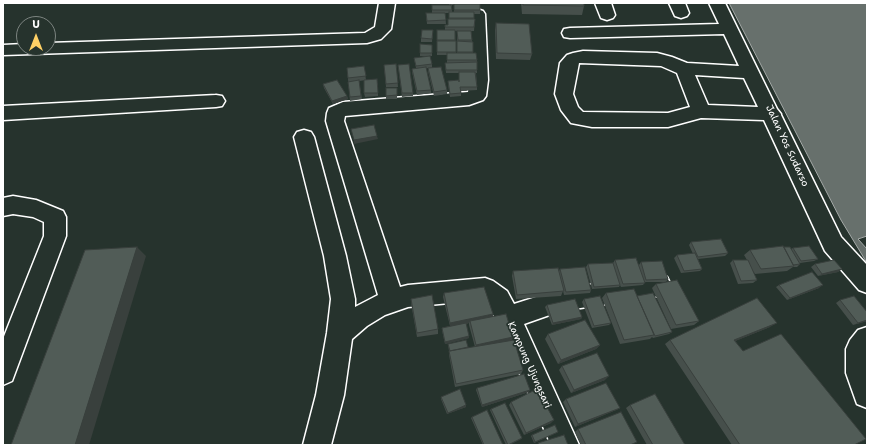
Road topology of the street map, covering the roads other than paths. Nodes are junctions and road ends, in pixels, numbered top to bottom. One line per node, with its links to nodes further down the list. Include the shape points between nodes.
1 (387, 3): 6 (street, via 384,29 375,36 366,38)
2 (717, 3): 4 (street, Jalan Yos Sudarso)
3 (477, 14): 17 (street, via 477,96 469,99 343,109 336,113 335,121 340,138)
4 (730, 29): 5 (street); 8 (street, Jalan Yos Sudarso)
5 (570, 33)
6 (3, 50)
7 (684, 69): 8 (street); 10 (street); 10 (street, via 657,59 573,59 569,63 564,94 570,110 578,118 592,120 668,120)
8 (752, 73): 12 (street, Jalan Yos Sudarso)
9 (216, 101): 11 (street)
10 (701, 111): 12 (street)
11 (3, 113)
12 (772, 114): 15 (street, Jalan Yos Sudarso, via 833,244)
13 (304, 137): 19 (street, via 335,256 343,299)
14 (3, 207): 21 (street, via 13,205 36,209 55,217 55,236)
15 (867, 282)
16 (659, 285): 18 (street, Kampung Ujungsari, via 561,300)
17 (392, 301): 18 (street, via 408,296 485,289 498,299); 19 (street, via 358,318)
18 (508, 318): 24 (street, Kampung Ujungsari)
19 (340, 333): 23 (street, via 330,396)
20 (867, 339): 22 (street, via 858,349 859,373)
21 (3, 372)
22 (867, 394)
23 (317, 445)
24 (565, 445)

